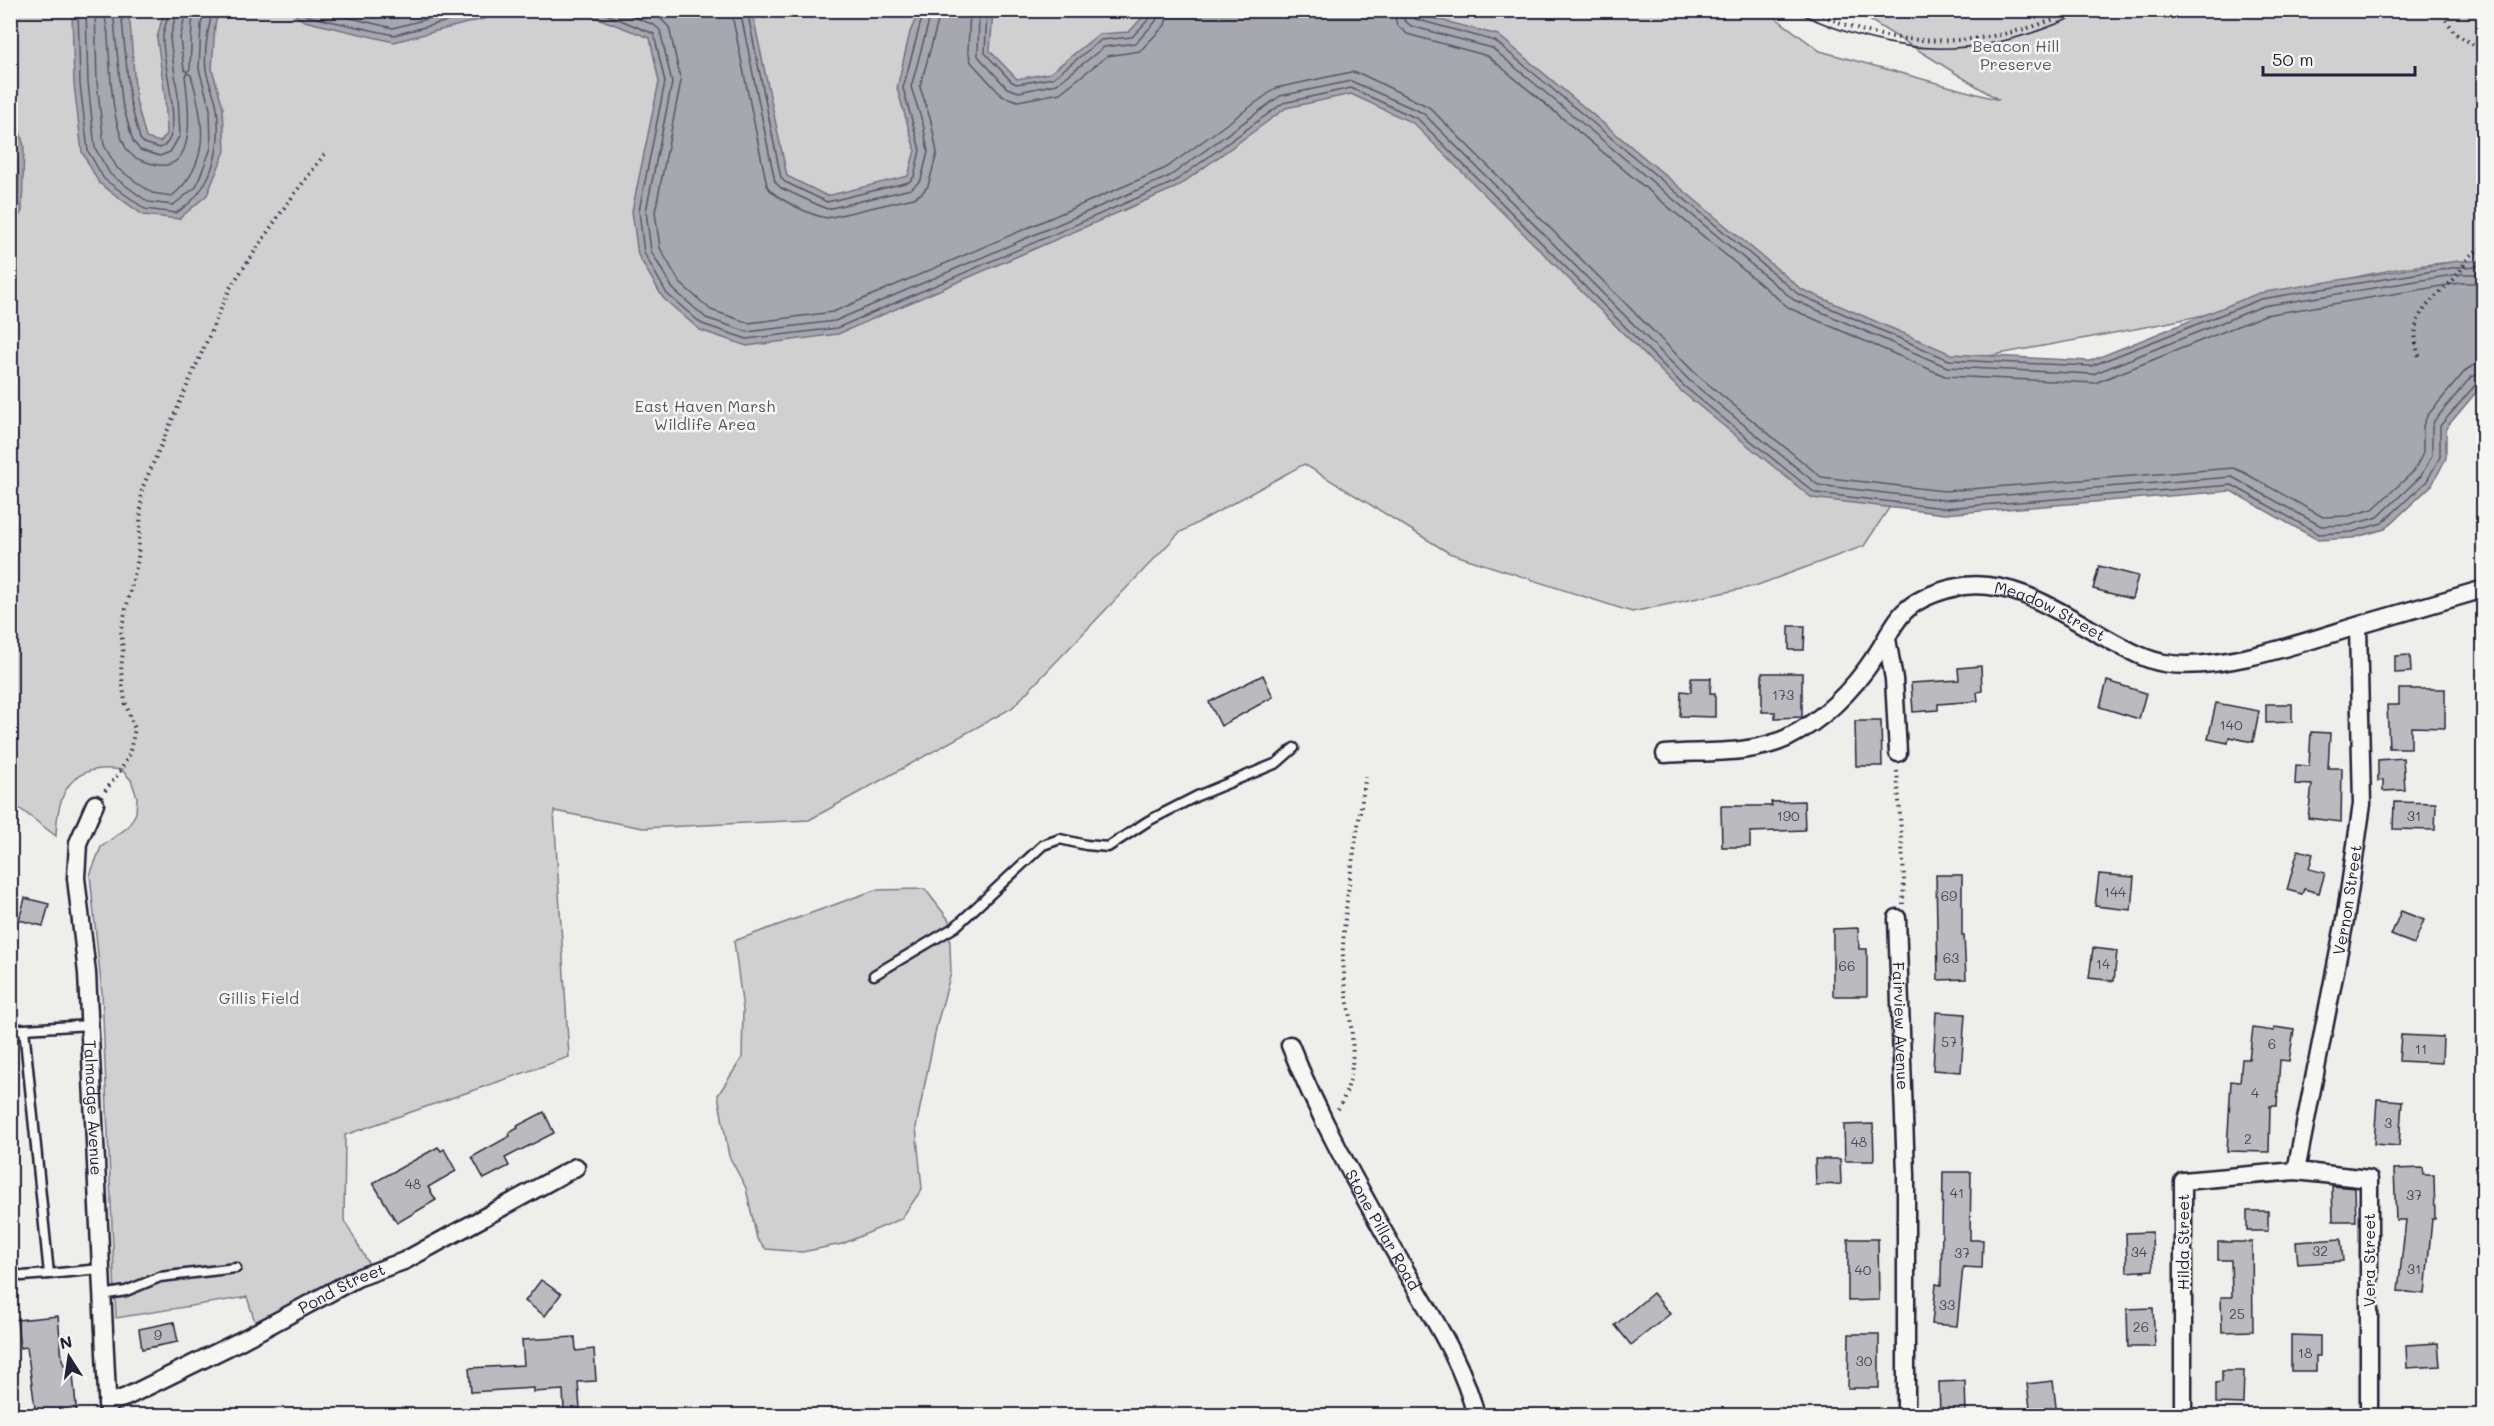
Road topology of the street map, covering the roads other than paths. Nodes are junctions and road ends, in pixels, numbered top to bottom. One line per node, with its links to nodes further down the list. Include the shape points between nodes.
1 (2484, 589): 2 (street, Meadow Street)
2 (2358, 626): 3 (street, Meadow Street, via 2258,655 2209,664 2162,663 2012,589 1985,585 1937,591 1904,612); 15 (street, Vernon Street, via 2362,804 2345,920)
3 (1887, 639): 5 (street, via 1894,679); 6 (street, Meadow Street, via 1842,699 1817,721 1785,739 1759,747)
4 (1294, 748): 9 (lane, via 1277,763 1197,796 1108,847 1060,839 1043,845 955,927)
5 (1898, 753)
6 (1665, 754)
7 (95, 804): 10 (street, Talmadge Avenue, via 78,843 76,878)
8 (1897, 918): 23 (street, Fairview Avenue, via 1906,1174)
9 (874, 975)
10 (90, 1025): 11 (lane); 17 (street, Talmadge Avenue)
11 (24, 1029): 12 (lane); 19 (lane)
12 (10, 1030)
13 (1290, 1045): 22 (street, Stone Pillar Road, via 1347,1168 1459,1366)
14 (576, 1167): 21 (street, Pond Street, via 404,1261 357,1278)
15 (2296, 1171): 24 (street, Hilda Street, via 2183,1181); 25 (street, Vera Street, via 2369,1179)
16 (236, 1268): 20 (lane, via 160,1277 126,1291)
17 (100, 1269): 19 (lane); 20 (street, Talmadge Avenue)
18 (10, 1271): 19 (lane, via 22,1276)
19 (49, 1274)
20 (101, 1295): 21 (street, Talmadge Avenue)
21 (107, 1410)
22 (1476, 1416)
23 (1905, 1416)
24 (2183, 1416)
25 (2369, 1416)

